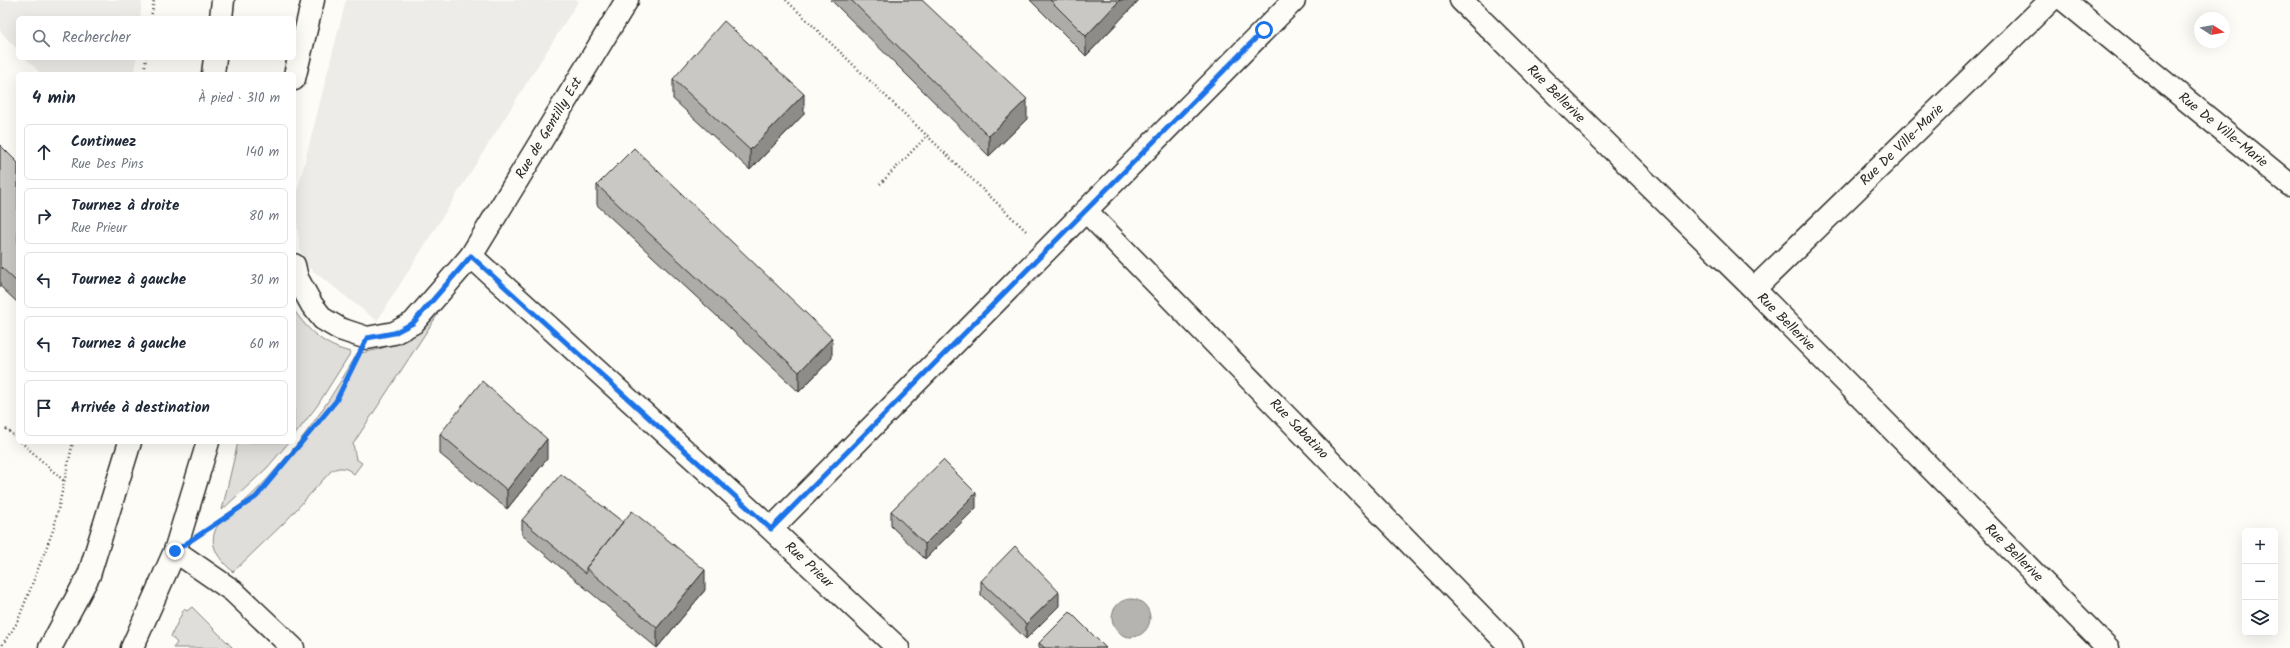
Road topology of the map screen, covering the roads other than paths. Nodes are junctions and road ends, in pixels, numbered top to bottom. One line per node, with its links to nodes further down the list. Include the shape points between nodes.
1 (223, 0): 8 (street)
2 (313, 0): 11 (street)
3 (627, 0): 14 (street, Rue de Gentilly Est)
4 (1294, 0): 13 (street)
5 (1461, 0): 16 (street, Rue Bellerive)
6 (2051, 0): 16 (street, Rue De Ville-Marie)
7 (2064, 0): 12 (street, Rue De Ville-Marie)
8 (221, 16)
9 (215, 60): 10 (street)
10 (213, 72)
11 (296, 72)
12 (2290, 185)
13 (1086, 211): 19 (street); 25 (street, Rue Sabatino)
14 (471, 256): 15 (street, Rue de Gentilly Est, via 413,323 394,333 367,338 340,329 323,319 312,305); 19 (street, Rue Prieur)
15 (296, 274)
16 (1754, 289): 26 (street, Rue Bellerive)
17 (129, 444): 21 (street, via 89,575)
18 (207, 444): 20 (street)
19 (771, 529): 24 (street, Rue Prieur)
20 (175, 551): 22 (street); 23 (street, via 233,591)
21 (50, 648)
22 (132, 648)
23 (293, 648)
24 (898, 648)
25 (1512, 648)
26 (2108, 648)

